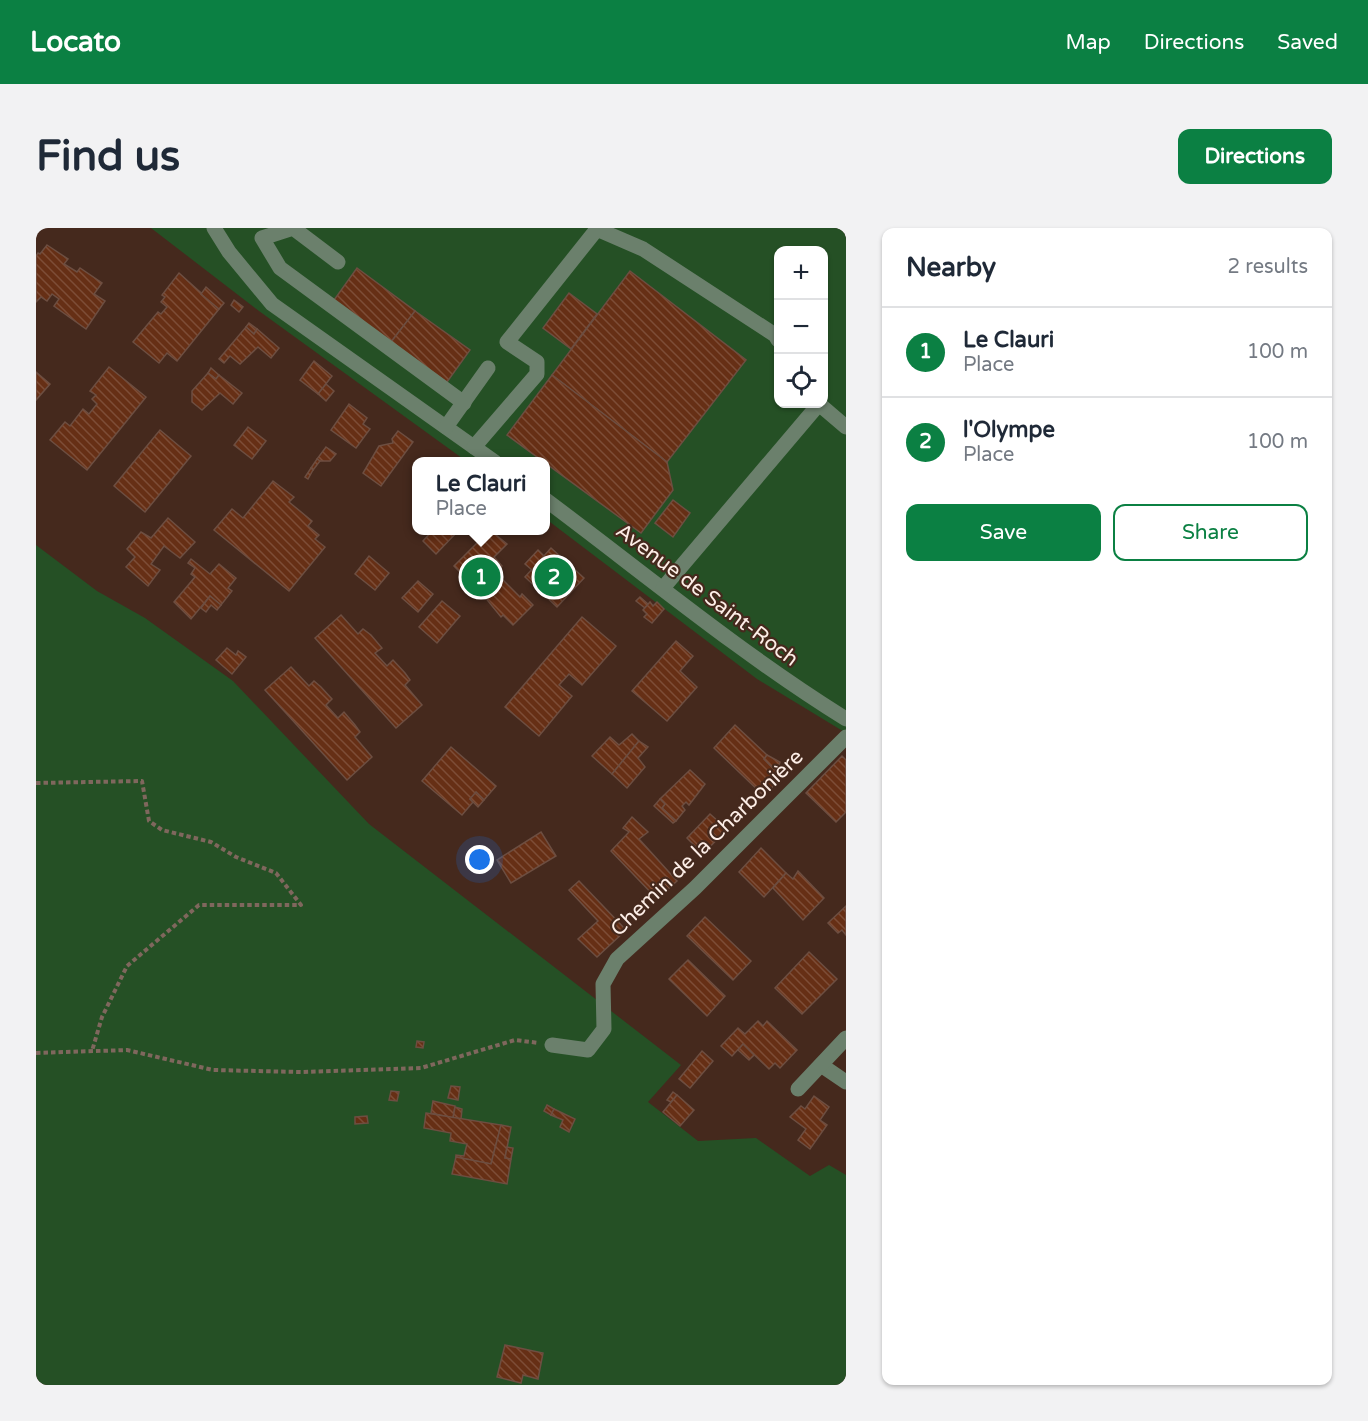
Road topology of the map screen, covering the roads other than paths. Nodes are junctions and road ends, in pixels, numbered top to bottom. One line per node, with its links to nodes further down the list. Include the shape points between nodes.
1 (214, 228): 8 (street, via 272,304)
2 (338, 262): 5 (street, via 293,228 262,238 280,268)
3 (774, 334): 10 (street, via 644,249 597,229 507,342 537,362 537,374)
4 (488, 368): 5 (street)
5 (464, 403): 8 (street)
6 (816, 408): 13 (street)
7 (824, 408): 9 (street)
8 (446, 427): 10 (street)
9 (846, 427)
10 (474, 447): 11 (street)
11 (488, 457)
12 (550, 503): 13 (street, Avenue de Saint-Roch)
13 (663, 588): 14 (street, Avenue de Saint-Roch, via 760,664)
14 (846, 719)
15 (846, 737): 17 (street, Chemin de la Charbonière, via 695,888 617,959 603,984 604,1029 588,1050)
16 (846, 1038): 18 (street)
17 (552, 1045)
18 (821, 1065): 19 (street); 20 (street)
19 (846, 1082)
20 (798, 1089)

